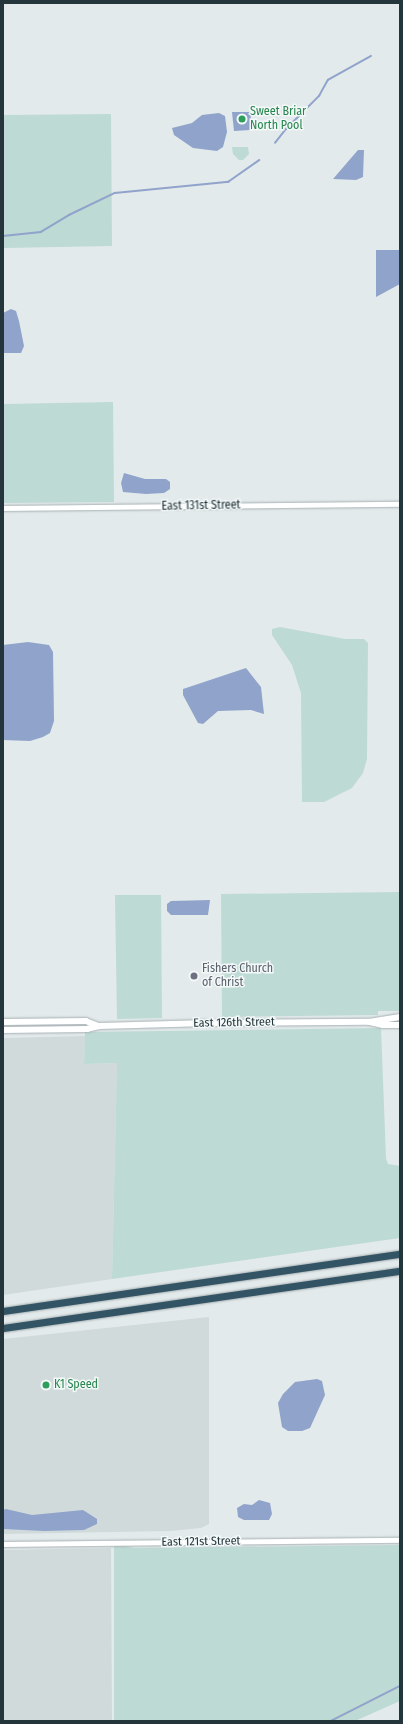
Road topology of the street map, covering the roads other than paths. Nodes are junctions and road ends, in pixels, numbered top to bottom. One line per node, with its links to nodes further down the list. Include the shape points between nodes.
1 (400, 504): 2 (street, East 131st Street)
2 (3, 508)
3 (400, 1017): 5 (main road, East 126th Street)
4 (3, 1022): 7 (main road, East 126th Street, via 86,1021)
5 (369, 1022): 6 (main road, East 126th Street); 7 (main road, East 126th Street)
6 (400, 1025)
7 (99, 1026): 8 (main road, East 126th Street, via 87,1029)
8 (3, 1030)
9 (400, 1254): 11 (highway)
10 (400, 1271): 12 (highway)
11 (3, 1311)
12 (3, 1328)
13 (400, 1540): 14 (street, East 121st Street)
14 (3, 1544)

